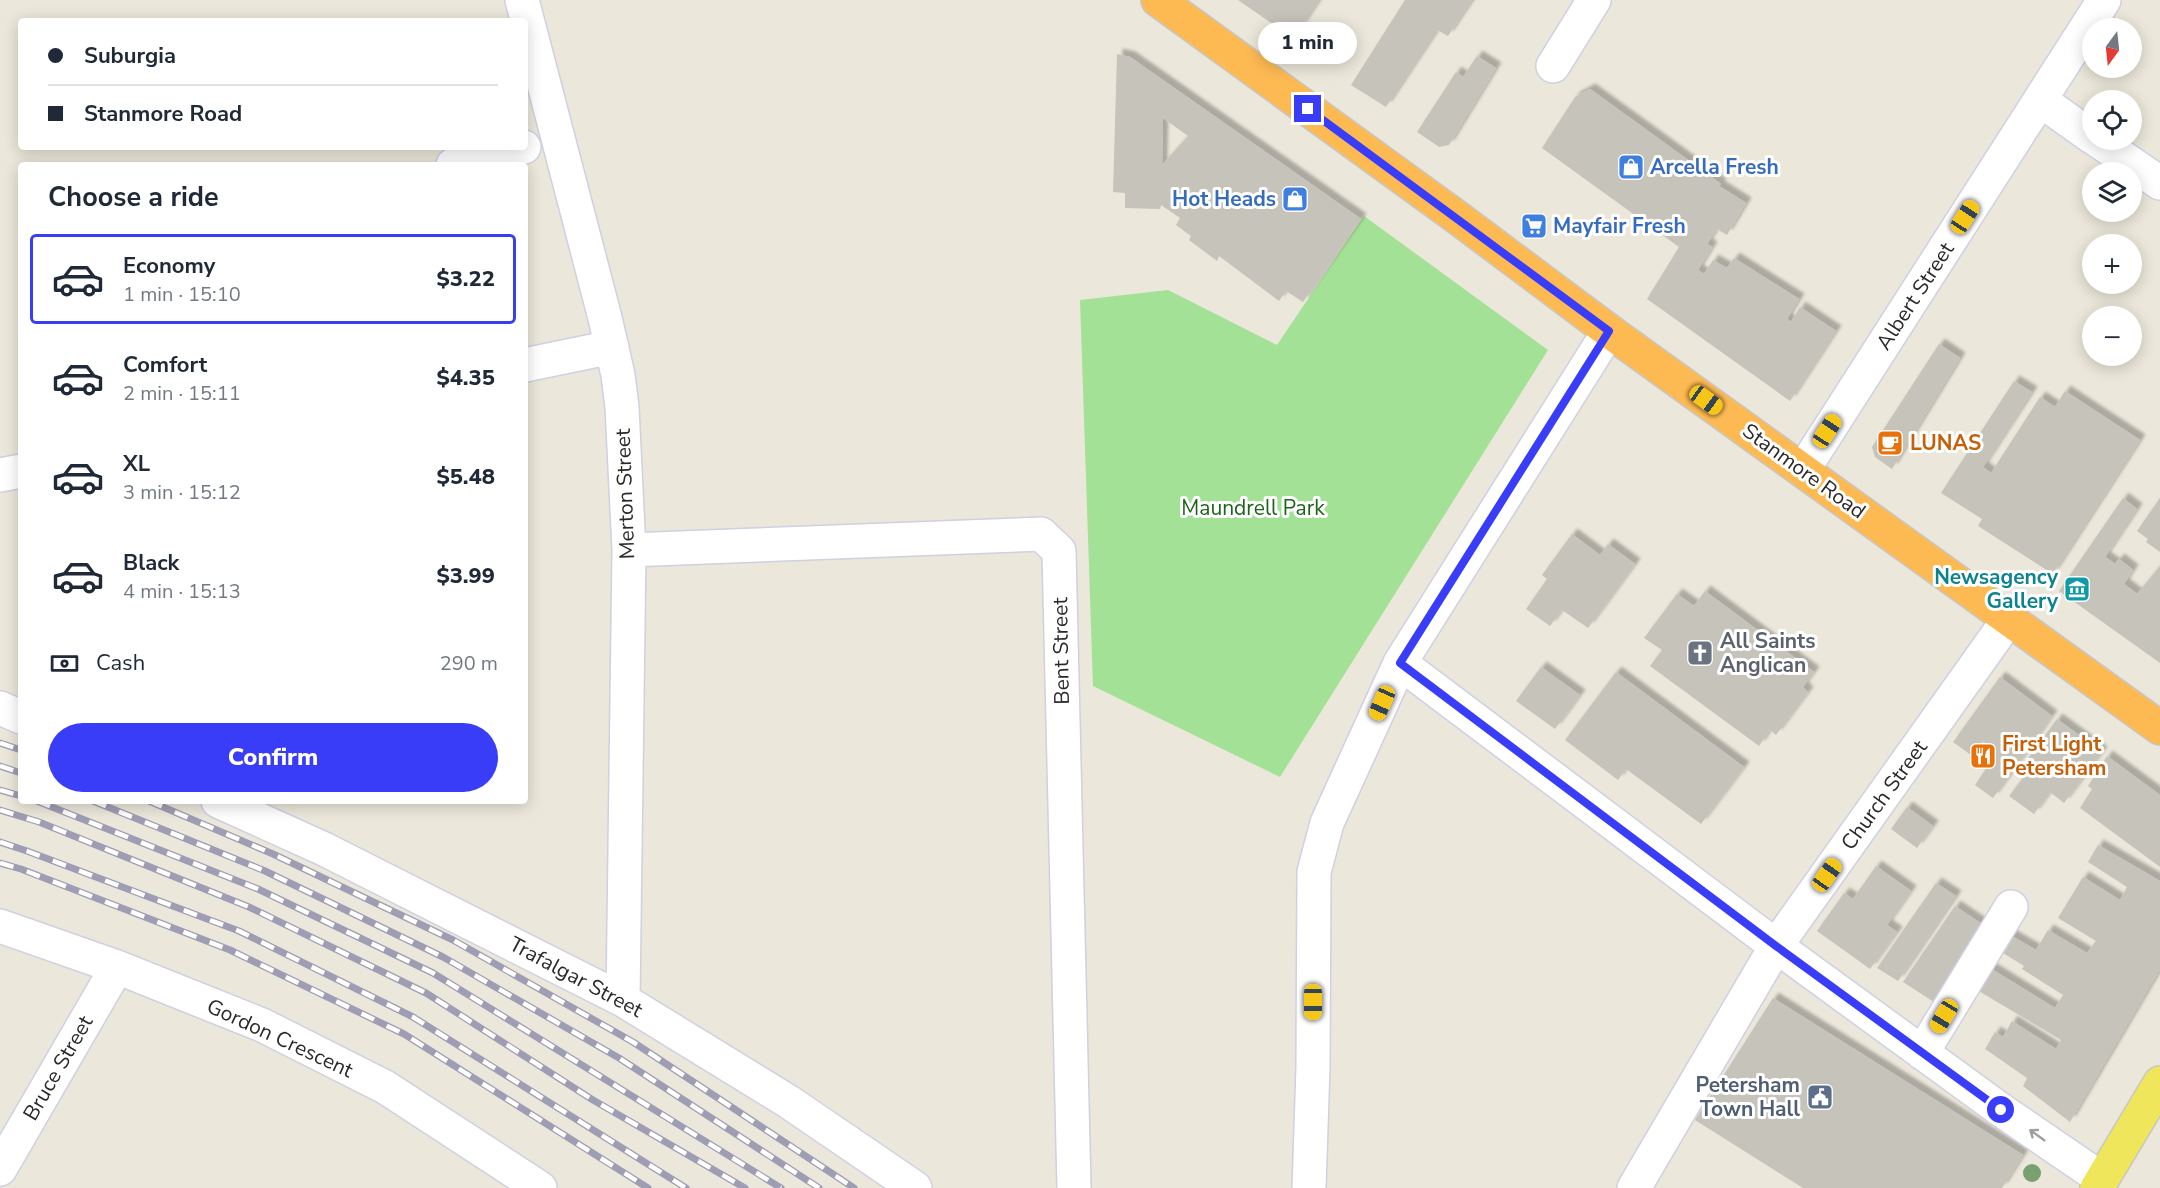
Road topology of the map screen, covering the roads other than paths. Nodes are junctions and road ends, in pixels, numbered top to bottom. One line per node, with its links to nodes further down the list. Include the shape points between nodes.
1 (522, 0): 5 (street, Merton Street)
2 (1158, 0): 16 (highway, Stanmore Road)
3 (1594, 0): 7 (street)
4 (2104, 0): 8 (street, Albert Street)
5 (527, 18)
6 (528, 22): 10 (street, Merton Street)
7 (1553, 66)
8 (2040, 100): 9 (street); 19 (street, Albert Street)
9 (2082, 129)
10 (559, 138): 11 (street); 17 (street, Merton Street)
11 (528, 146)
12 (513, 150): 14 (street)
13 (2112, 150): 15 (street)
14 (465, 162)
15 (2160, 183)
16 (1609, 331): 19 (highway, Stanmore Road); 24 (street)
17 (612, 347): 18 (street); 22 (street, Merton Street, via 622,407)
18 (528, 364)
19 (1803, 470): 23 (highway, Stanmore Road)
20 (18, 472): 21 (street)
21 (0, 475)
22 (628, 550): 33 (street, Merton Street); 40 (street, Bent Street, via 1041,534 1059,551)
23 (2008, 620): 27 (highway, Stanmore Road); 31 (street, Church Street)
24 (1400, 663): 31 (street); 41 (street, via 1327,823 1314,872)
25 (0, 708): 26 (street)
26 (18, 716)
27 (2160, 728)
28 (225, 804): 33 (street, Trafalgar Street, via 324,849)
29 (2012, 907): 34 (street)
30 (0, 926): 32 (street, Gordon Crescent)
31 (1776, 946): 34 (street); 42 (street, Church Street)
32 (117, 967): 36 (street, Bruce Street); 38 (street, Gordon Crescent, via 262,1026 385,1087)
33 (623, 1000): 39 (street, Trafalgar Street, via 789,1102)
34 (1922, 1053): 37 (street, one-way to 34)
35 (2160, 1083): 37 (main road)
36 (0, 1169)
37 (2099, 1184)
38 (540, 1188)
39 (915, 1188)
40 (1074, 1188)
41 (1309, 1188)
42 (1634, 1188)

